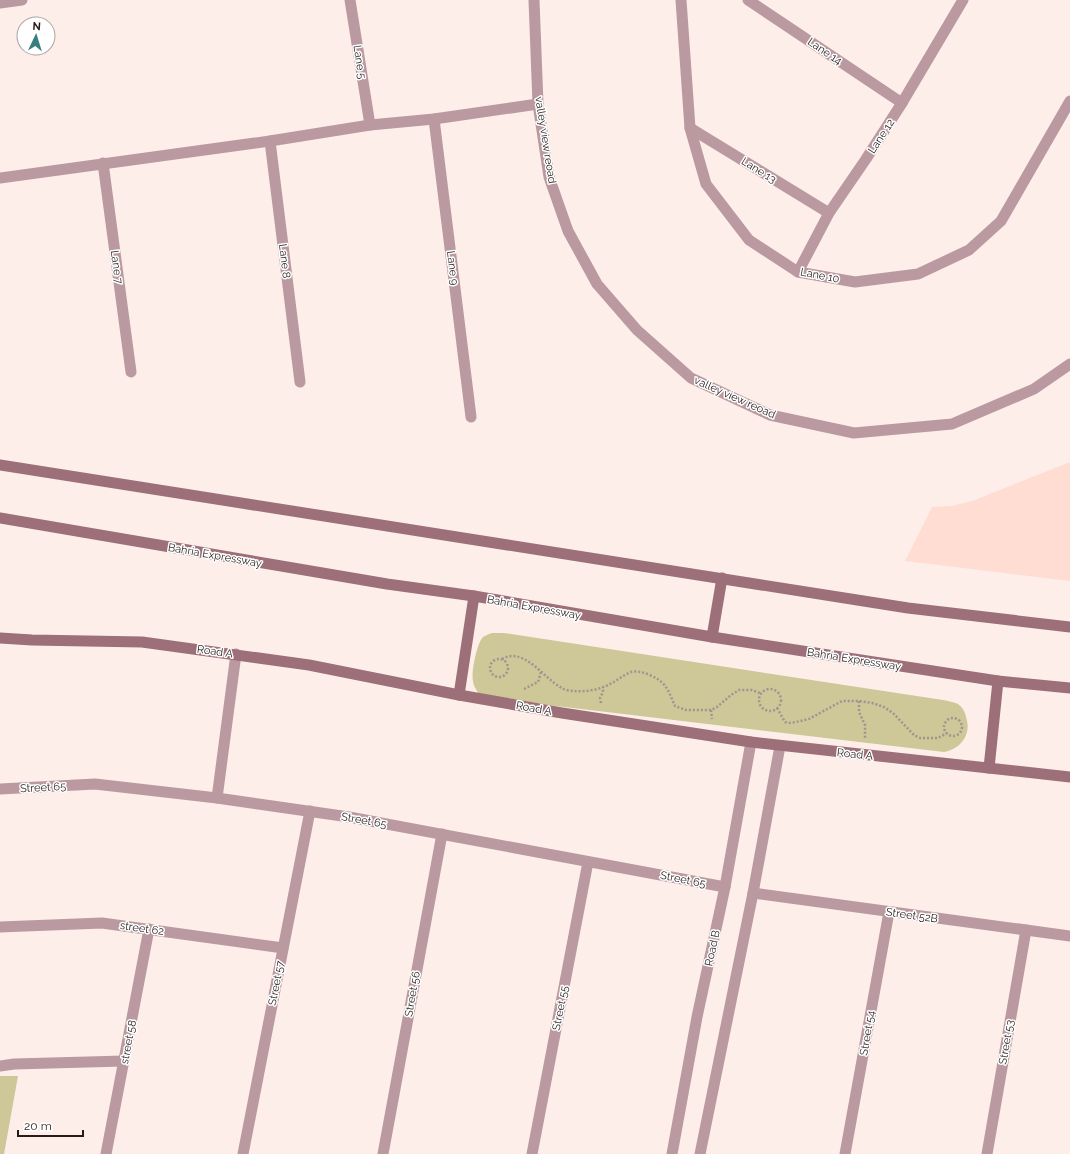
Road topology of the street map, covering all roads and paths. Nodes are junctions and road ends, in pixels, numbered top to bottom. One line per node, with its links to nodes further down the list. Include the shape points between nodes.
1 (22, 0): 7 (street)
2 (350, 0): 12 (street, Lane 5)
3 (534, 0): 10 (street, valley view reoad)
4 (680, 0): 13 (street, Lane 10)
5 (748, 0): 9 (street, Lane 14)
6 (963, 0): 9 (street, Lane 12)
7 (0, 3)
8 (1070, 100): 18 (street, Lane 10, via 1001,221 970,250 918,274 855,282)
9 (902, 103): 17 (street, Lane 12)
10 (538, 104): 11 (street); 19 (street, valley view reoad, via 550,177 568,231 597,284 636,330 691,378 770,415 854,433 952,424 1034,389)
11 (434, 119): 12 (street); 22 (street, Lane 9)
12 (370, 125): 14 (street)
13 (690, 128): 17 (street, Lane 13); 18 (street, Lane 10, via 706,184 749,240)
14 (270, 141): 15 (street); 21 (street, Lane 8)
15 (103, 163): 16 (street); 20 (street, Lane 7)
16 (0, 178)
17 (829, 213): 18 (street, Lane 12)
18 (798, 272)
19 (1070, 364)
20 (131, 372)
21 (300, 382)
22 (471, 417)
23 (0, 465): 25 (main road)
24 (0, 518): 26 (main road, Bahria Expressway, via 386,584)
25 (722, 578): 27 (main road, via 908,608); 28 (main road)
26 (474, 596): 28 (main road, Bahria Expressway); 36 (main road)
27 (1070, 627)
28 (712, 637): 33 (main road, Bahria Expressway)
29 (0, 638): 30 (main road, Road A, via 142,642)
30 (236, 654): 36 (main road, Road A, via 309,665); 47 (street)
31 (502, 660): 31 (path, via 507,666 507,672 500,677 494,676 490,671 490,665 496,659); 32 (path, via 508,657 520,658)
32 (541, 672): 35 (path, via 560,688 577,691 609,685 634,670 643,672 663,683 675,706 686,710 711,710 739,690 752,690); 38 (path, via 538,682 523,691)
33 (998, 681): 34 (main road, Bahria Expressway); 44 (main road)
34 (1070, 688)
35 (760, 694): 39 (path, via 758,701 762,708 769,711); 39 (path, via 769,688 776,690 781,700)
36 (459, 695): 38 (main road, Road A)
37 (859, 701): 39 (path, via 842,701 812,717 790,723 785,722); 40 (path, via 884,707 920,738 938,738); 43 (path, via 859,712 865,726)
38 (522, 706): 41 (main road, Road A)
39 (777, 708)
40 (947, 733): 40 (path, via 944,728 946,722 950,718 958,719 962,724 960,732 952,735)
41 (751, 742): 42 (main road, Road A); 51 (street, Road B)
42 (780, 746): 43 (main road, Road A); 52 (street)
43 (864, 755): 44 (main road, Road A)
44 (989, 768): 45 (main road, Road A)
45 (1070, 776)
46 (0, 789): 47 (street, Street 65, via 95,784)
47 (217, 798): 48 (street, Street 65)
48 (310, 811): 49 (street, Street 65); 58 (street, Street 57)
49 (442, 834): 50 (street, Street 65); 63 (street, Street 56)
50 (588, 862): 51 (street, Street 65); 64 (street, Street 55)
51 (725, 887): 65 (street, Road B, via 697,1017)
52 (753, 893): 53 (street, Street 52B); 66 (street)
53 (889, 912): 56 (street, Street 52B); 67 (street, Street 54)
54 (0, 926): 55 (street, street 62, via 102,922)
55 (149, 929): 58 (street, street 62); 59 (street, street 58)
56 (1026, 930): 57 (street, Street 52B); 68 (street, Street 53)
57 (1070, 936)
58 (283, 948): 62 (street, Street 57)
59 (124, 1061): 60 (street); 61 (street, street 58)
60 (0, 1066)
61 (106, 1154)
62 (243, 1154)
63 (383, 1154)
64 (532, 1154)
65 (672, 1154)
66 (700, 1154)
67 (845, 1154)
68 (987, 1154)

